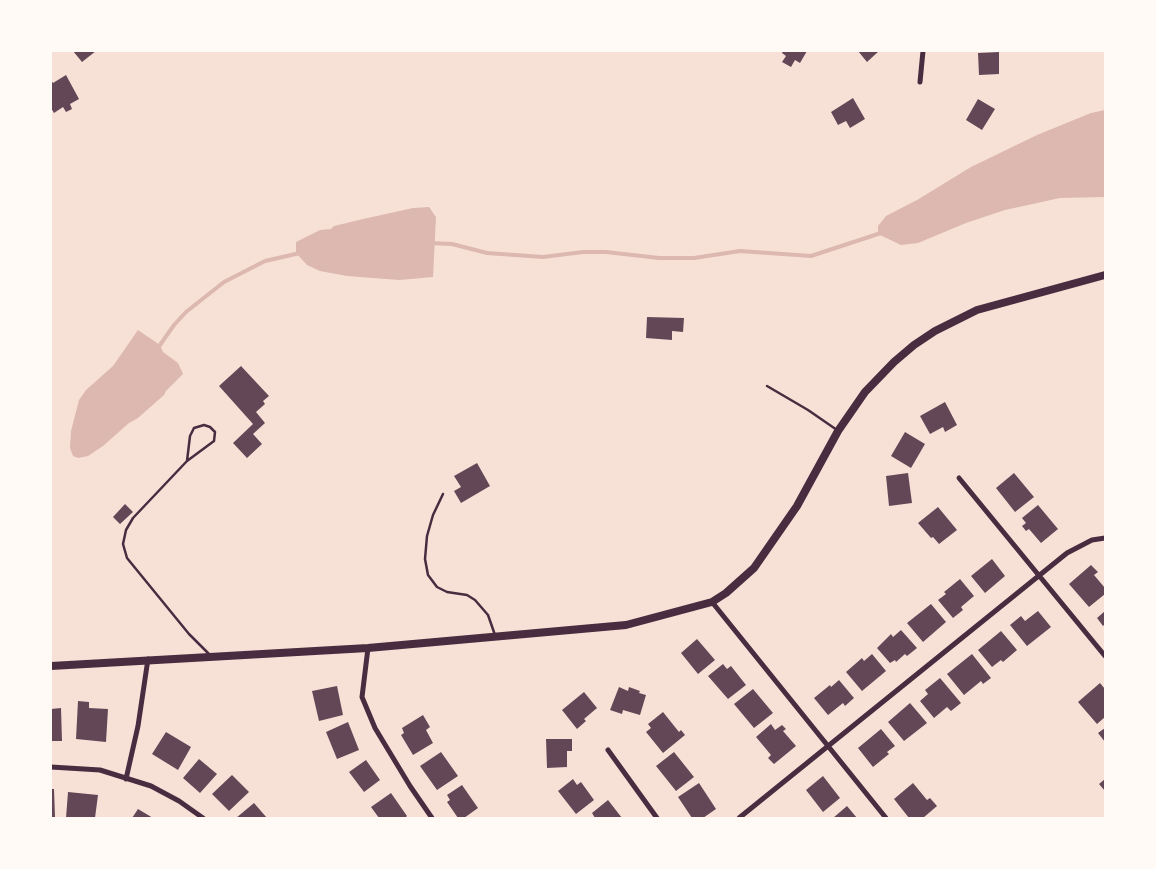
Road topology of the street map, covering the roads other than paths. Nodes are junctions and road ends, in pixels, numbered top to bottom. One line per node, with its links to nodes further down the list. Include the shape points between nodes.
1 (923, 51): 2 (street)
2 (920, 82)
3 (1105, 275): 5 (main road, via 977,310 935,331 894,362 865,392)
4 (767, 386): 5 (lane)
5 (838, 431): 11 (main road, via 797,506 754,568)
6 (187, 462): 6 (lane, via 194,428 210,427 215,432 214,441); 14 (lane, via 133,518 123,544 127,558)
7 (959, 478): 10 (street)
8 (443, 494): 12 (lane, via 428,536 425,559 428,575 437,587 476,600 488,615)
9 (1105, 538): 10 (street, via 1092,540 1067,553)
10 (1039, 575): 15 (street); 18 (street)
11 (712, 602): 12 (main road, via 626,625); 18 (street)
12 (495, 636): 13 (main road)
13 (368, 648): 14 (main road); 23 (street, via 362,697 375,728)
14 (211, 656): 16 (main road)
15 (1105, 656)
16 (148, 659): 17 (main road); 21 (street)
17 (51, 666)
18 (827, 745): 25 (street); 26 (street)
19 (608, 750): 24 (street)
20 (51, 767): 21 (street, via 100,770)
21 (126, 779): 22 (street, via 151,786)
22 (203, 818)
23 (432, 818)
24 (657, 818)
25 (739, 818)
26 (886, 818)

